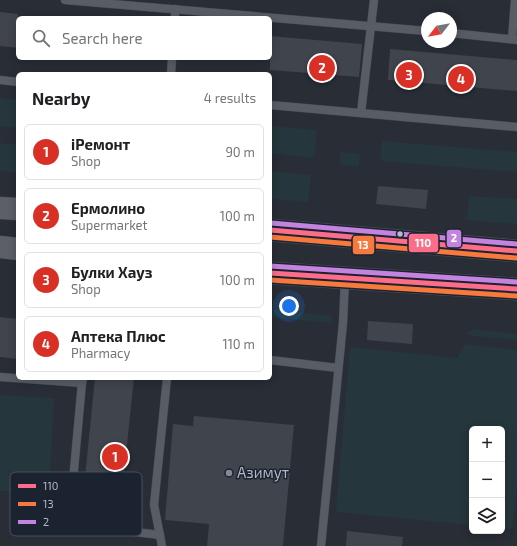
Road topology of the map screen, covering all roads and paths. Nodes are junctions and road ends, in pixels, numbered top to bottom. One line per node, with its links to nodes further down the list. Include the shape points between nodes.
1 (64, 0): 4 (lane)
2 (374, 0): 8 (lane)
3 (516, 0): 11 (lane)
4 (104, 2): 5 (lane)
5 (175, 14): 6 (lane)
6 (208, 16)
7 (272, 20): 8 (lane)
8 (371, 26): 9 (lane); 17 (lane)
9 (421, 30)
10 (457, 34): 11 (lane)
11 (514, 39)
12 (172, 60): 13 (lane)
13 (171, 72)
14 (0, 80): 15 (lane)
15 (16, 82)
16 (272, 105): 17 (lane)
17 (361, 113): 18 (lane)
18 (517, 127)
19 (0, 208): 20 (main road)
20 (16, 209)
21 (272, 230): 24 (main road)
22 (0, 247): 23 (main road)
23 (16, 249)
24 (517, 251)
25 (272, 273): 26 (main road)
26 (345, 278): 27 (main road); 29 (lane)
27 (517, 289)
28 (272, 360): 29 (lane)
29 (338, 368): 38 (lane)
30 (0, 377): 31 (lane)
31 (16, 378)
32 (83, 380): 34 (lane)
33 (167, 380): 36 (lane, via 154,506)
34 (74, 472)
35 (142, 533): 36 (lane)
36 (160, 535): 37 (lane)
37 (162, 546)
38 (321, 546)

